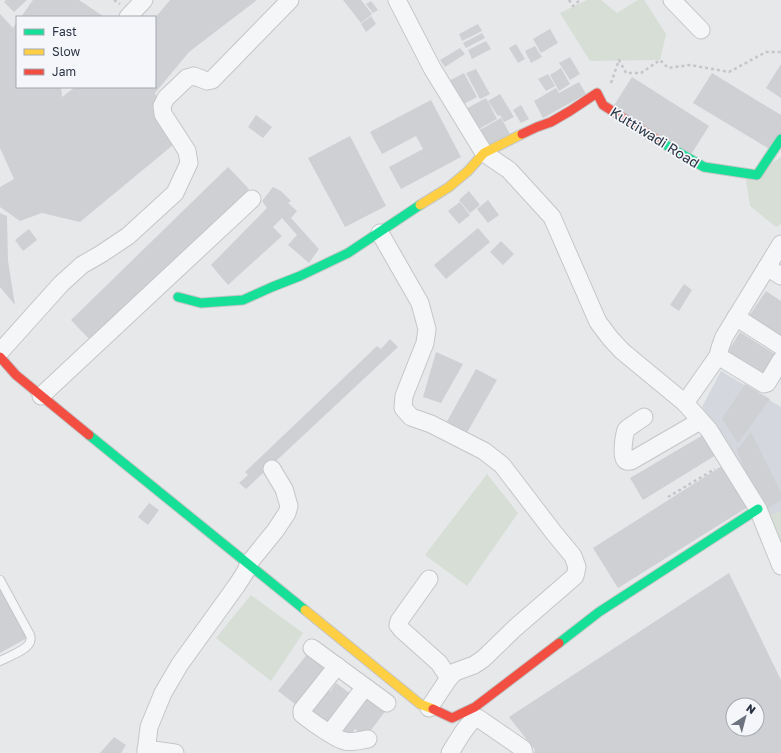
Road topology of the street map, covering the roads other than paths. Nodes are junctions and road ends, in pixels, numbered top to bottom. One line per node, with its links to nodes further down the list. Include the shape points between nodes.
1 (144, 0): 5 (street)
2 (290, 0): 17 (street, via 212,80 207,81 194,76 187,78 166,98 162,106 164,114 187,151 189,164 175,193 128,236 82,265 61,284)
3 (396, 0): 8 (street, via 432,68)
4 (672, 0): 6 (street)
5 (129, 16)
6 (701, 30)
7 (781, 139): 8 (street, Kuttiwadi Road, via 757,175 704,167 603,105 597,93 551,122)
8 (484, 153): 10 (street, via 449,187); 22 (street, via 509,170 552,216 598,322 610,338)
9 (252, 199): 21 (street)
10 (380, 233): 14 (street, via 348,253 242,300 201,303); 36 (street, via 420,303 427,329 425,343 404,396 403,408 410,417 431,424 484,451 502,465 574,556 577,567 575,576 483,659 455,672)
11 (781, 244): 12 (street)
12 (767, 267): 13 (street); 15 (street)
13 (781, 276)
14 (178, 298)
15 (736, 317): 16 (street); 18 (street, via 724,337)
16 (781, 346)
17 (0, 352)
18 (718, 356): 20 (street, via 764,384); 22 (street)
19 (0, 357): 21 (street, via 16,375)
20 (781, 360)
21 (41, 396): 28 (street)
22 (685, 404): 24 (street)
23 (644, 417): 24 (street, via 626,430 623,456 628,462)
24 (704, 425): 26 (street); 27 (street)
25 (272, 469): 28 (street, via 284,489 289,506 276,531)
26 (633, 473)
27 (758, 509): 29 (street); 40 (street, via 599,612 475,707)
28 (249, 564): 33 (street); 44 (street, via 180,664 163,694 148,727)
29 (781, 566)
30 (429, 579): 36 (street, via 398,625 439,663)
31 (0, 580): 34 (lane, via 31,639 26,647)
32 (312, 648): 35 (street)
33 (366, 660): 37 (street); 39 (street, via 420,704)
34 (0, 662)
35 (337, 666): 37 (street); 42 (street, via 302,710 305,717)
36 (449, 678): 39 (street)
37 (359, 682): 38 (street); 42 (street)
38 (387, 703)
39 (430, 708): 40 (street)
40 (452, 718): 41 (street)
41 (466, 728): 46 (street); 47 (street, via 478,718 523,749)
42 (330, 733): 43 (street, via 345,741)
43 (368, 740)
44 (146, 751): 45 (street)
45 (175, 753)
46 (450, 753)
47 (524, 753)

